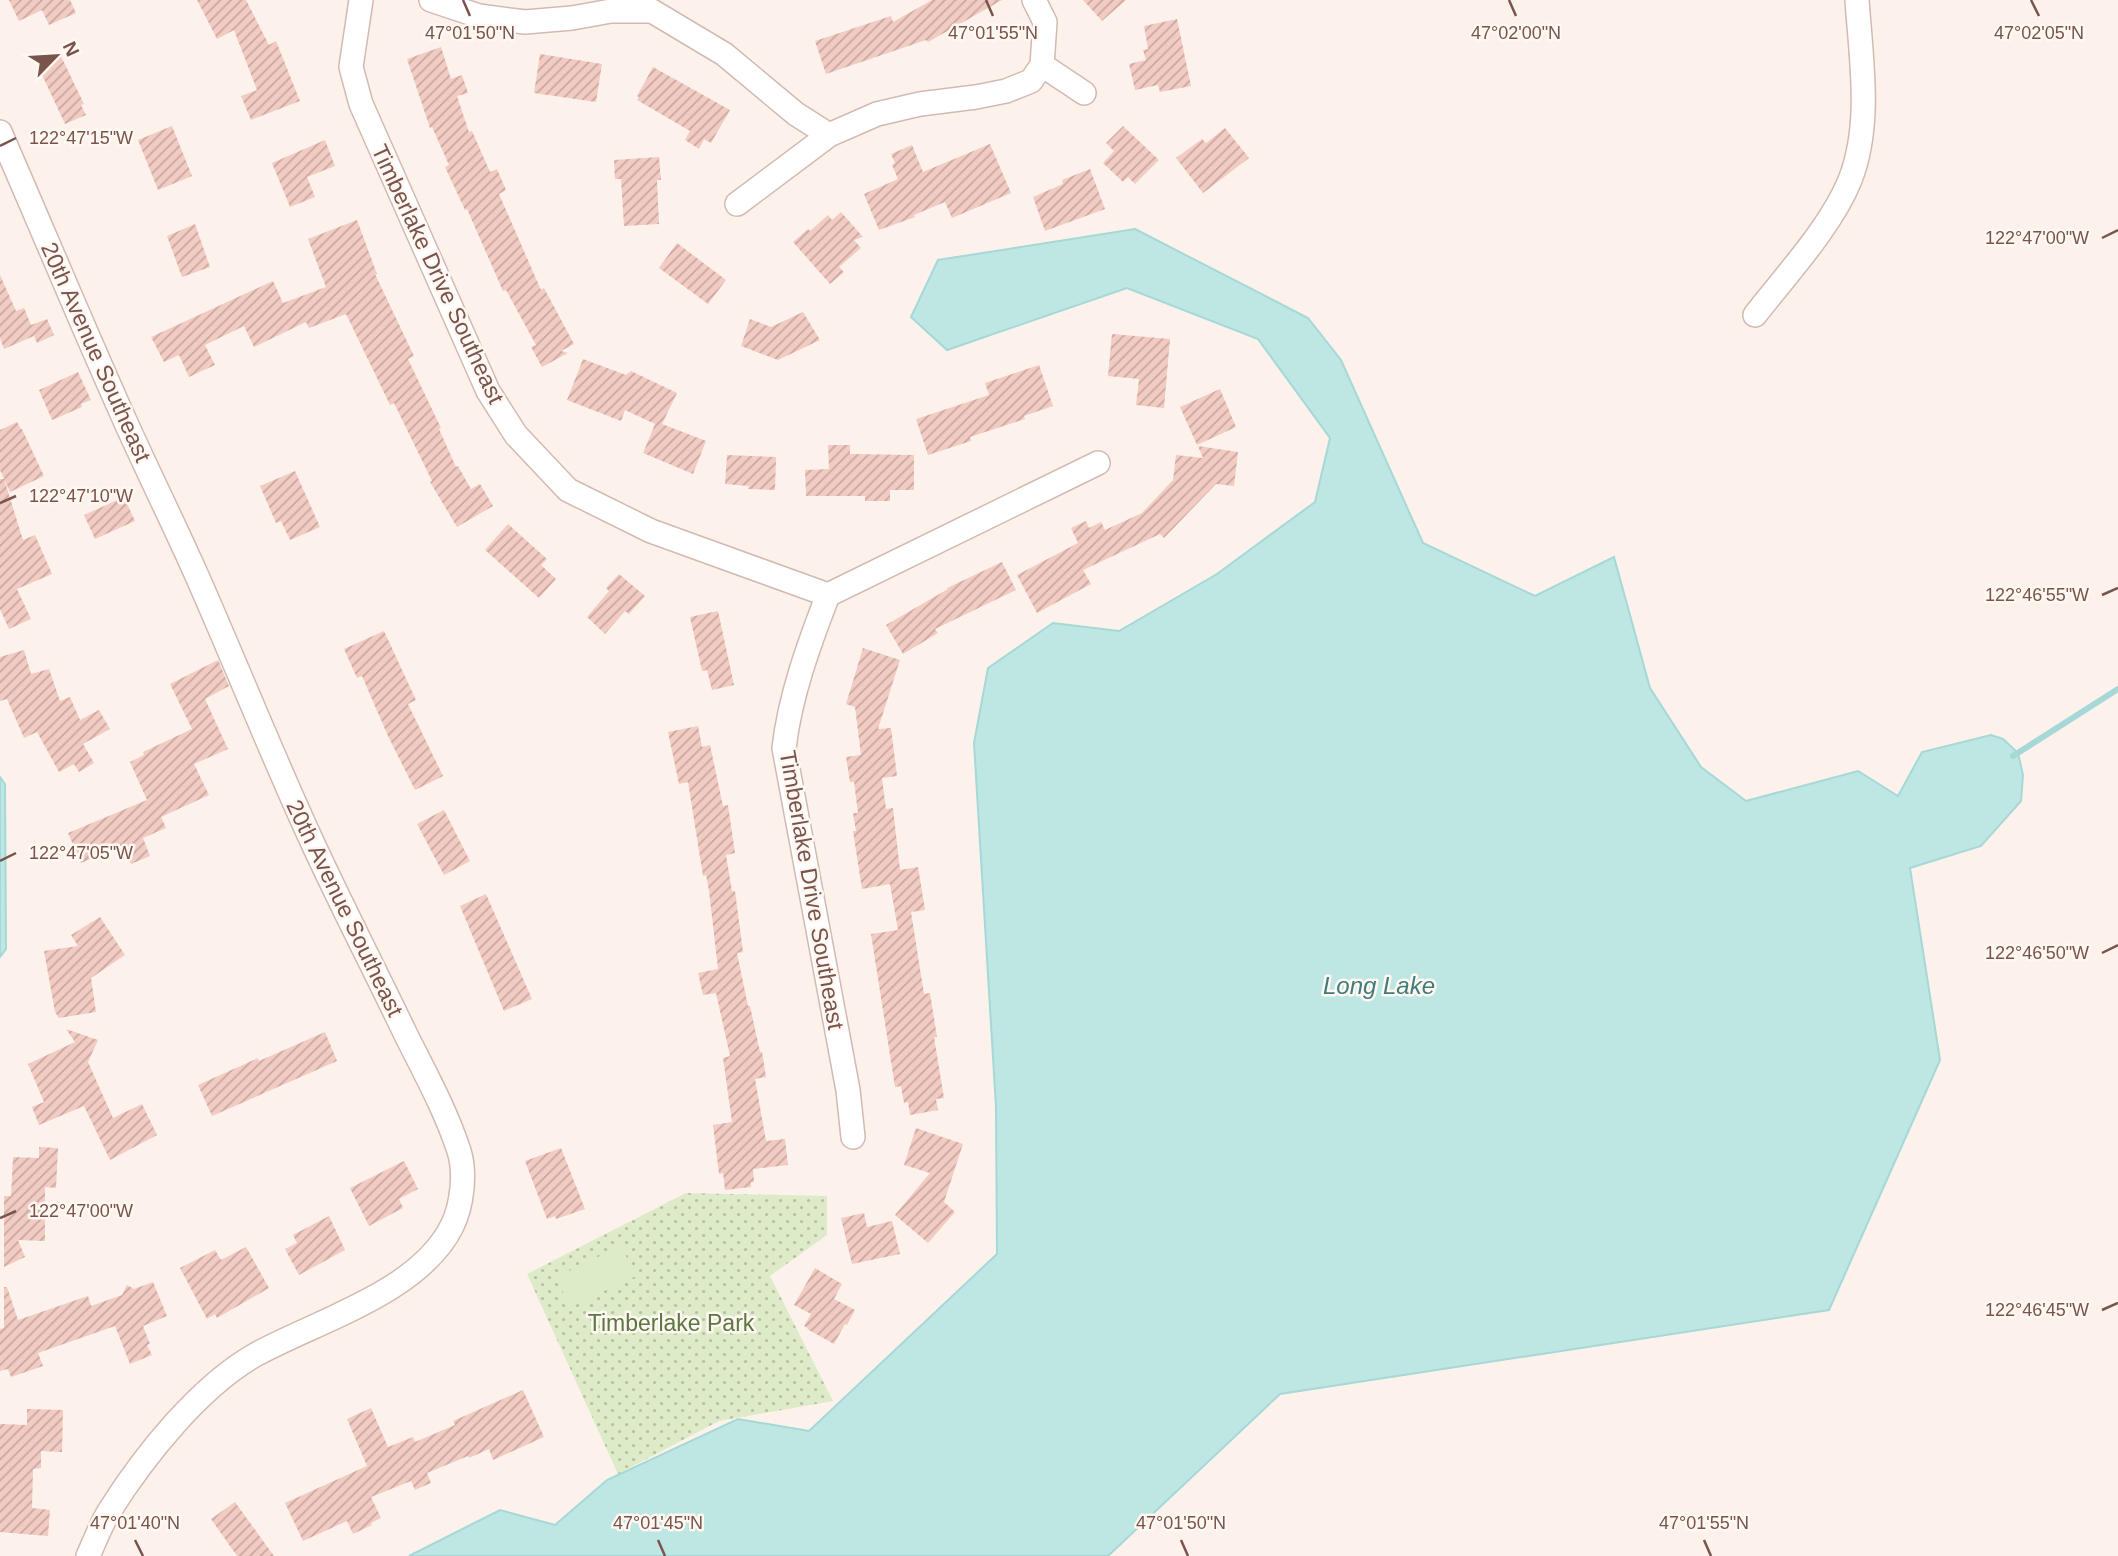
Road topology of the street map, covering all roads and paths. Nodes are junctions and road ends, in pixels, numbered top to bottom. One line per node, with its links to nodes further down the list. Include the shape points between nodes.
1 (361, 0): 13 (street, Timberlake Drive Southeast, via 351,67 361,104 488,391 516,435 568,490 597,505 651,531)
2 (431, 0): 5 (street, via 479,16 525,22)
3 (1034, 0): 6 (street, via 1045,22)
4 (1857, 0): 11 (street, via 1864,96 1860,146 1850,181 1826,223)
5 (634, 5): 9 (street, via 724,54)
6 (1042, 65): 7 (street); 9 (street, via 1031,82 1006,91 877,114)
7 (1084, 93)
8 (0, 132): 15 (street, 20th Avenue Southeast, via 301,818 445,1114 461,1157 458,1208 440,1245 396,1284 252,1357 213,1386 169,1430 108,1512)
9 (829, 135): 10 (street)
10 (737, 204)
11 (1755, 315)
12 (1098, 463): 13 (street)
13 (828, 595): 14 (street, Timberlake Drive Southeast, via 814,630 784,748)
14 (853, 1137)
15 (88, 1556)

